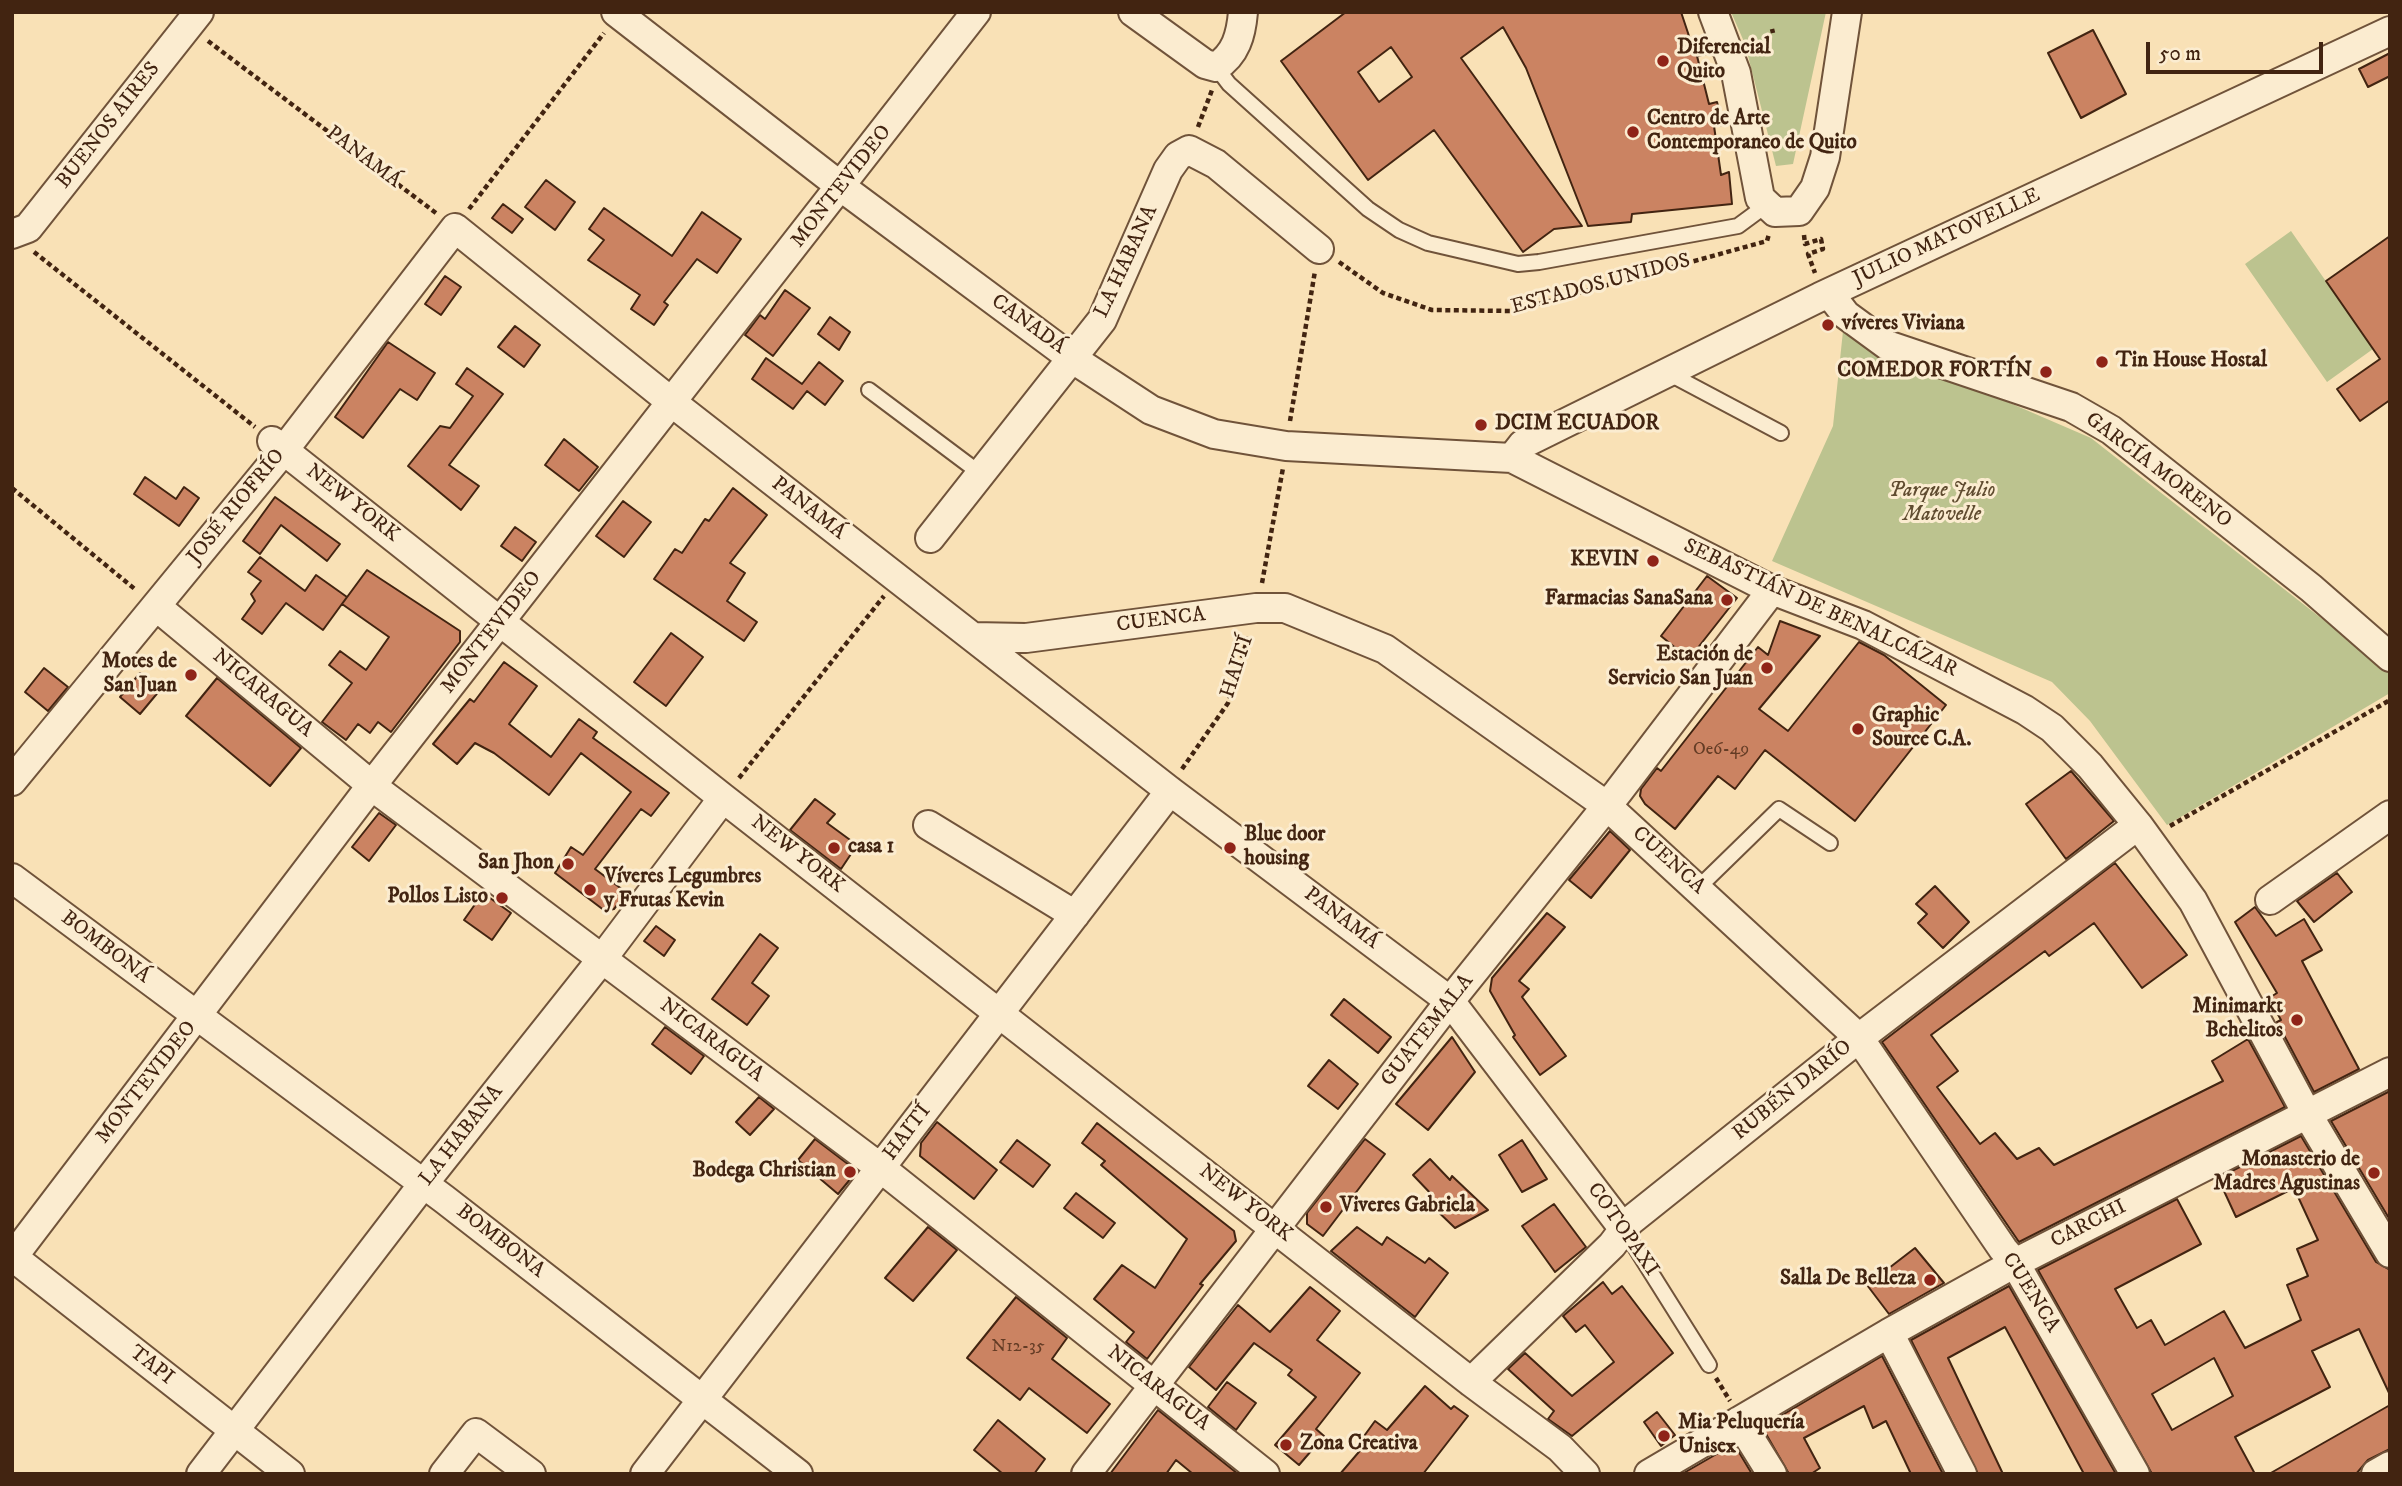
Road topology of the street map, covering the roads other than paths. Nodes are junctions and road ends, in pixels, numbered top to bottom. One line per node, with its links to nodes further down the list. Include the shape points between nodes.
1 (976, 12): 12 (street, MONTEVIDEO)
2 (1133, 12): 11 (street)
3 (1243, 12): 11 (street, via 1241,36)
4 (1713, 12): 13 (street)
5 (1847, 12): 13 (street, via 1825,157 1815,188)
6 (2379, 12): 9 (street)
7 (618, 13): 12 (street, CANADÁ)
8 (186, 17): 15 (street, BUENOS AIRES, via 28,228)
9 (2390, 20)
10 (2390, 31): 17 (street, JULIO MATOVELLE)
11 (1215, 75): 13 (lane, via 1368,209 1428,243 1518,264 1539,262 1738,226 1757,212)
12 (842, 188): 18 (street, CANADÁ); 21 (street, MONTEVIDEO)
13 (1778, 207)
14 (455, 228): 21 (street, PANAMÁ); 23 (street, JOSÉ RIOFRÍO)
15 (13, 234)
16 (1323, 256): 18 (street, LA HABANA, via 1192,144 1168,170 1102,320)
17 (1829, 293): 19 (street, JULIO MATOVELLE); 31 (street, GARCÍA MORENO, via 1846,315 1887,345 2071,407 2111,430 2311,588)
18 (1073, 359): 24 (street, CANADÁ, via 1151,410 1214,434 1286,446); 25 (street, LA HABANA)
19 (1666, 372): 22 (lane); 24 (street, JULIO MATOVELLE, via 1523,444)
20 (869, 390): 25 (lane)
21 (672, 403): 29 (street, MONTEVIDEO); 30 (street, PANAMÁ)
22 (1781, 433)
23 (278, 445): 28 (street, JOSÉ RIOFRÍO); 29 (street, NEW YORK)
24 (1513, 458): 27 (street, SEBASTIÁN DE BENALCÁZAR)
25 (981, 474): 26 (street, LA HABANA)
26 (930, 538)
27 (1772, 590): 38 (street, GUATEMALA); 41 (street, SEBASTIÁN DE BENALCÁZAR, via 1863,625 2052,727)
28 (151, 603): 32 (street, JOSÉ RIOFRÍO); 35 (street, NICARAGUA)
29 (502, 621): 35 (street, MONTEVIDEO); 36 (street, NEW YORK)
30 (973, 637): 34 (street, PANAMÁ); 38 (street, CUENCA, via 1026,638 1285,608 1385,649)
31 (2390, 657)
32 (97, 676): 33 (street, JOSÉ RIOFRÍO); 37 (street, via 90,706)
33 (12, 781)
34 (1174, 782): 46 (street, HAITÍ); 48 (street, PANAMÁ)
35 (372, 785): 47 (street, NICARAGUA); 50 (street, MONTEVIDEO)
36 (730, 790): 47 (street, LA HABANA); 49 (street, NEW YORK)
37 (12, 803)
38 (1607, 806): 44 (street, CUENCA); 48 (street, GUATEMALA)
39 (2390, 815): 45 (street)
40 (928, 825): 46 (street)
41 (2138, 825): 51 (street, RUBÉN DARÍO); 53 (street, SEBASTIÁN DE BENALCÁZAR, via 2193,901)
42 (1830, 843): 44 (lane, via 1779,809)
43 (12, 878): 50 (street, BOMBONÁ)
44 (1698, 888): 51 (street, CUENCA)
45 (2270, 900)
46 (1075, 915): 49 (street, HAITÍ)
47 (602, 959): 54 (street, NICARAGUA); 55 (street, LA HABANA)
48 (1450, 1001): 56 (street, COTOPAXI); 57 (street, GUATEMALA)
49 (1000, 1012): 54 (street, HAITÍ); 57 (street, NEW YORK)
50 (197, 1017): 55 (street, BOMBONA); 59 (street, MONTEVIDEO)
51 (1859, 1038): 56 (street, RUBÉN DARÍO); 60 (street, CUENCA)
52 (2390, 1072): 53 (street, CARCHI)
53 (2306, 1112): 58 (street, SEBASTIÁN DE BENALCÁZAR); 60 (street, CARCHI)
54 (882, 1169): 64 (street, NICARAGUA); 65 (street, HAITÍ)
55 (424, 1183): 65 (street, BOMBONA); 67 (street, LA HABANA)
56 (1623, 1228): 62 (lane, COTOPAXI); 63 (street, RUBÉN DARÍO, via 1612,1245)
57 (1276, 1229): 63 (street, NEW YORK); 64 (street, GUATEMALA)
58 (2390, 1253)
59 (12, 1258): 67 (street, TAPI)
60 (2015, 1263): 61 (street, CARCHI); 81 (street, CUENCA)
61 (1889, 1333): 66 (street, CARCHI); 80 (street)
62 (1709, 1365)
63 (1471, 1382): 77 (street, NEW YORK, via 1560,1448)
64 (1154, 1386): 75 (street, GUATEMALA); 76 (street, NICARAGUA)
65 (702, 1397): 73 (street, HAITÍ); 74 (street, BOMBONA)
66 (1740, 1421): 78 (street, CARCHI); 79 (street)
67 (235, 1431): 69 (street, LA HABANA); 70 (street, TAPI)
68 (2390, 1466): 82 (street)
69 (201, 1474)
70 (290, 1474)
71 (444, 1474): 72 (street, via 476,1433)
72 (530, 1474)
73 (645, 1474)
74 (798, 1474)
75 (1086, 1474)
76 (1265, 1474)
77 (1585, 1474)
78 (1649, 1474)
79 (1772, 1474)
80 (1962, 1474)
81 (2135, 1474)
82 (2376, 1474)

